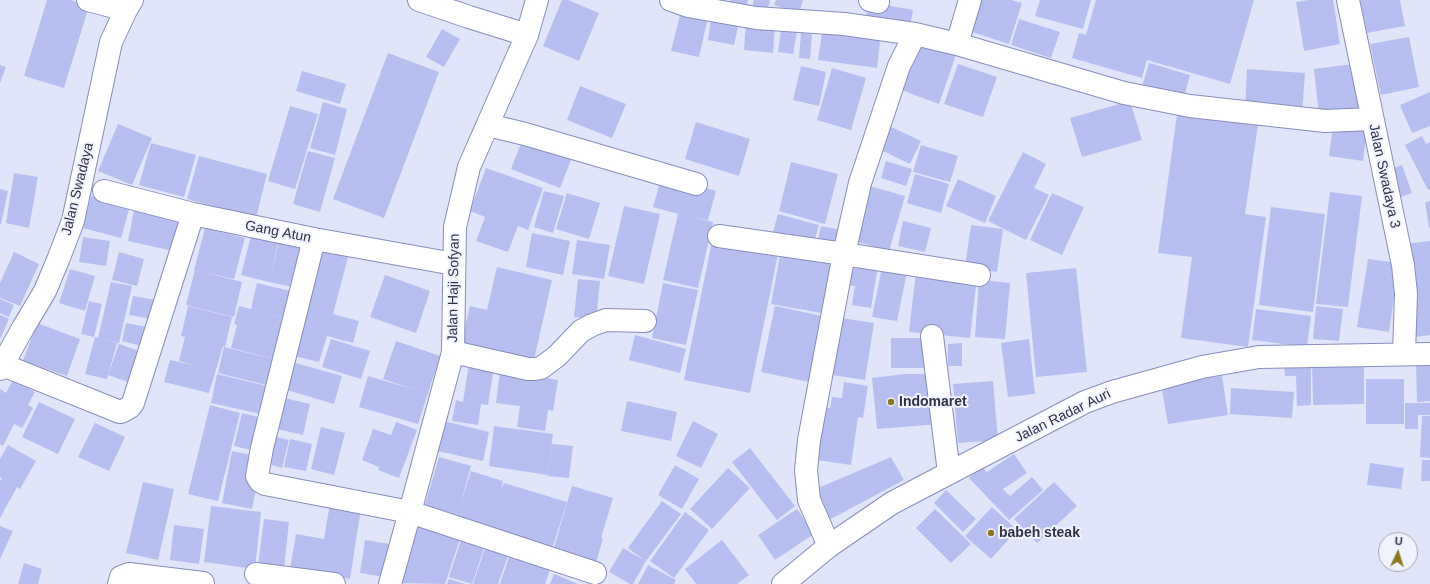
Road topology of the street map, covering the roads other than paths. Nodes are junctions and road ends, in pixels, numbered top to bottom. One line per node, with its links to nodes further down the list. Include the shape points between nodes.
1 (88, 0): 7 (street)
2 (419, 0): 8 (street)
3 (538, 0): 8 (street, Jalan Haji Sofyan)
4 (671, 0): 9 (street, via 688,6 756,18 844,24)
5 (970, 0): 10 (street)
6 (1348, 0): 11 (street, Jalan Swadaya 3)
7 (129, 5): 26 (street, Jalan Swadaya, via 111,42 73,220 45,291)
8 (527, 34): 12 (street, Jalan Haji Sofyan)
9 (915, 34): 10 (street); 18 (street, via 899,66 860,183)
10 (957, 44): 11 (street, via 1124,93 1190,106 1325,121)
11 (1372, 119): 24 (street, Jalan Swadaya 3, via 1403,265 1406,294)
12 (488, 125): 13 (street); 19 (street, Jalan Haji Sofyan, via 469,167 455,227)
13 (696, 184)
14 (104, 192): 15 (street, Gang Atun)
15 (193, 214): 17 (street, Gang Atun); 26 (street, via 130,407 120,412)
16 (719, 236): 18 (street)
17 (314, 239): 19 (street, Gang Atun); 28 (street, via 257,476 264,484)
18 (844, 254): 20 (street); 29 (street, via 809,440 806,470 809,500)
19 (454, 264): 23 (street, Jalan Haji Sofyan)
20 (979, 275)
21 (646, 320): 23 (street, via 606,320 592,325 581,331 557,356 541,368 531,370)
22 (932, 336): 27 (street)
23 (453, 352): 28 (street, Jalan Haji Sofyan)
24 (1404, 354): 25 (street, Jalan Radar Auri); 27 (street, Jalan Radar Auri, via 1259,358 1202,366 1085,402)
25 (1430, 354)
26 (1, 367)
27 (949, 473): 29 (street, Jalan Radar Auri, via 892,503)
28 (410, 512): 31 (street); 35 (street, Jalan Haji Sofyan)
29 (829, 546): 36 (street, Jalan Radar Auri)
30 (256, 574): 34 (street)
31 (595, 574)
32 (203, 583): 33 (street, via 129,574 121,577)
33 (119, 584)
34 (334, 584)
35 (390, 584)
36 (782, 584)

